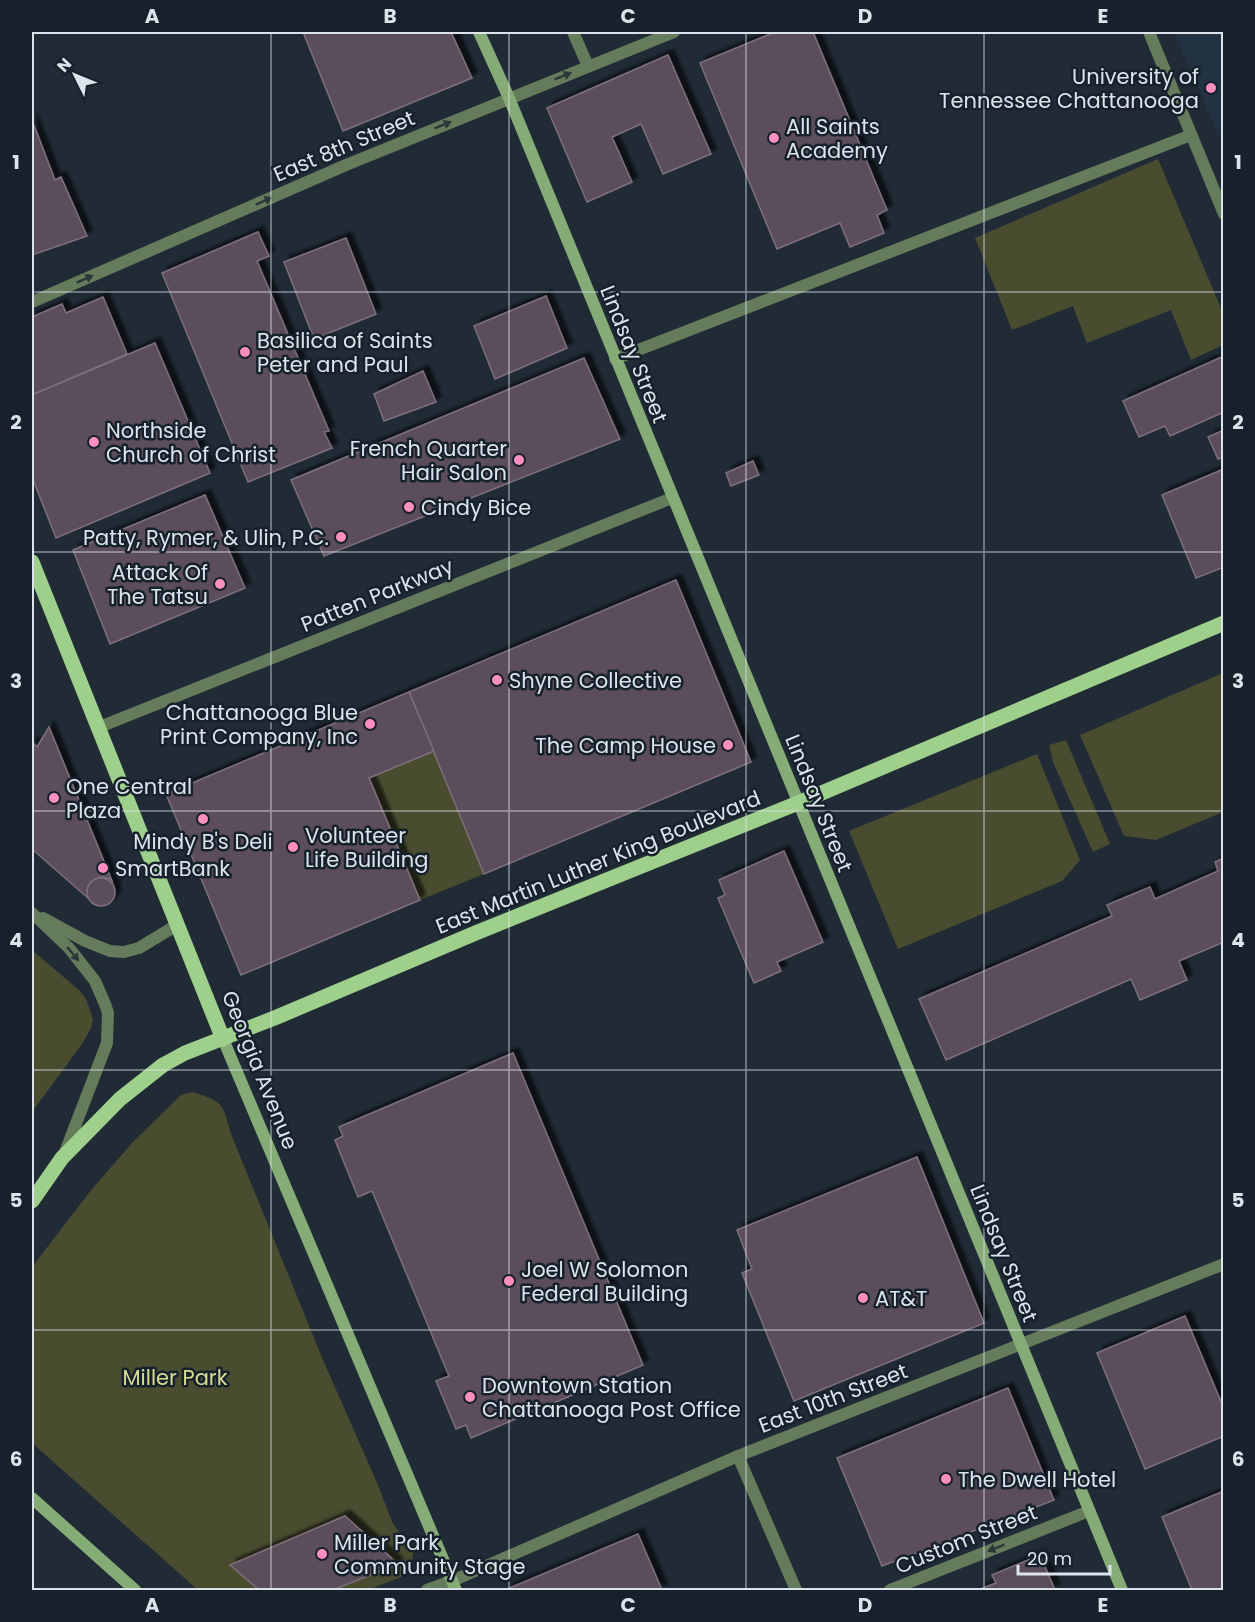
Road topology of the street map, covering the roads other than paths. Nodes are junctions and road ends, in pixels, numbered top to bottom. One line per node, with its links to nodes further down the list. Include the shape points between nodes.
1 (479, 32): 6 (street, Lindsay Street)
2 (573, 32): 5 (street)
3 (674, 32): 5 (street, East 8th Street)
4 (1149, 32): 7 (street)
5 (588, 66): 6 (street, East 8th Street, one-way to 5)
6 (509, 98): 9 (street, East 8th Street, one-way to 6); 10 (street, Lindsay Street)
7 (1191, 135): 8 (street); 10 (street)
8 (1224, 214)
9 (32, 302)
10 (615, 359): 11 (street, Lindsay Street)
11 (672, 498): 14 (street, Patten Parkway); 15 (street, Lindsay Street)
12 (32, 562): 14 (main road, Georgia Avenue)
13 (1224, 622): 15 (main road, East Martin Luther King Boulevard)
14 (98, 728): 17 (main road, Georgia Avenue)
15 (798, 803): 18 (main road, East Martin Luther King Boulevard); 22 (street, Lindsay Street)
16 (32, 912): 17 (street, via 110,951 139,948); 19 (street, one-way to 19, via 69,948 95,981 108,1013 107,1043)
17 (177, 925): 18 (main road, Georgia Avenue)
18 (223, 1039): 19 (main road, East Martin Luther King Boulevard, via 163,1065 120,1099); 26 (street, Georgia Avenue)
19 (62, 1158): 20 (main road, East Martin Luther King Boulevard)
20 (32, 1201)
21 (1224, 1264): 22 (street, East 10th Street)
22 (1021, 1345): 23 (street, East 10th Street); 25 (street, Lindsay Street)
23 (738, 1456): 26 (street, East 10th Street); 29 (street)
24 (32, 1498): 27 (street)
25 (1089, 1511): 30 (street, Custom Street, one-way to 30); 31 (street, Lindsay Street)
26 (454, 1586): 28 (street, East 10th Street)
27 (135, 1590)
28 (427, 1590)
29 (796, 1590)
30 (890, 1590)
31 (1122, 1590)

